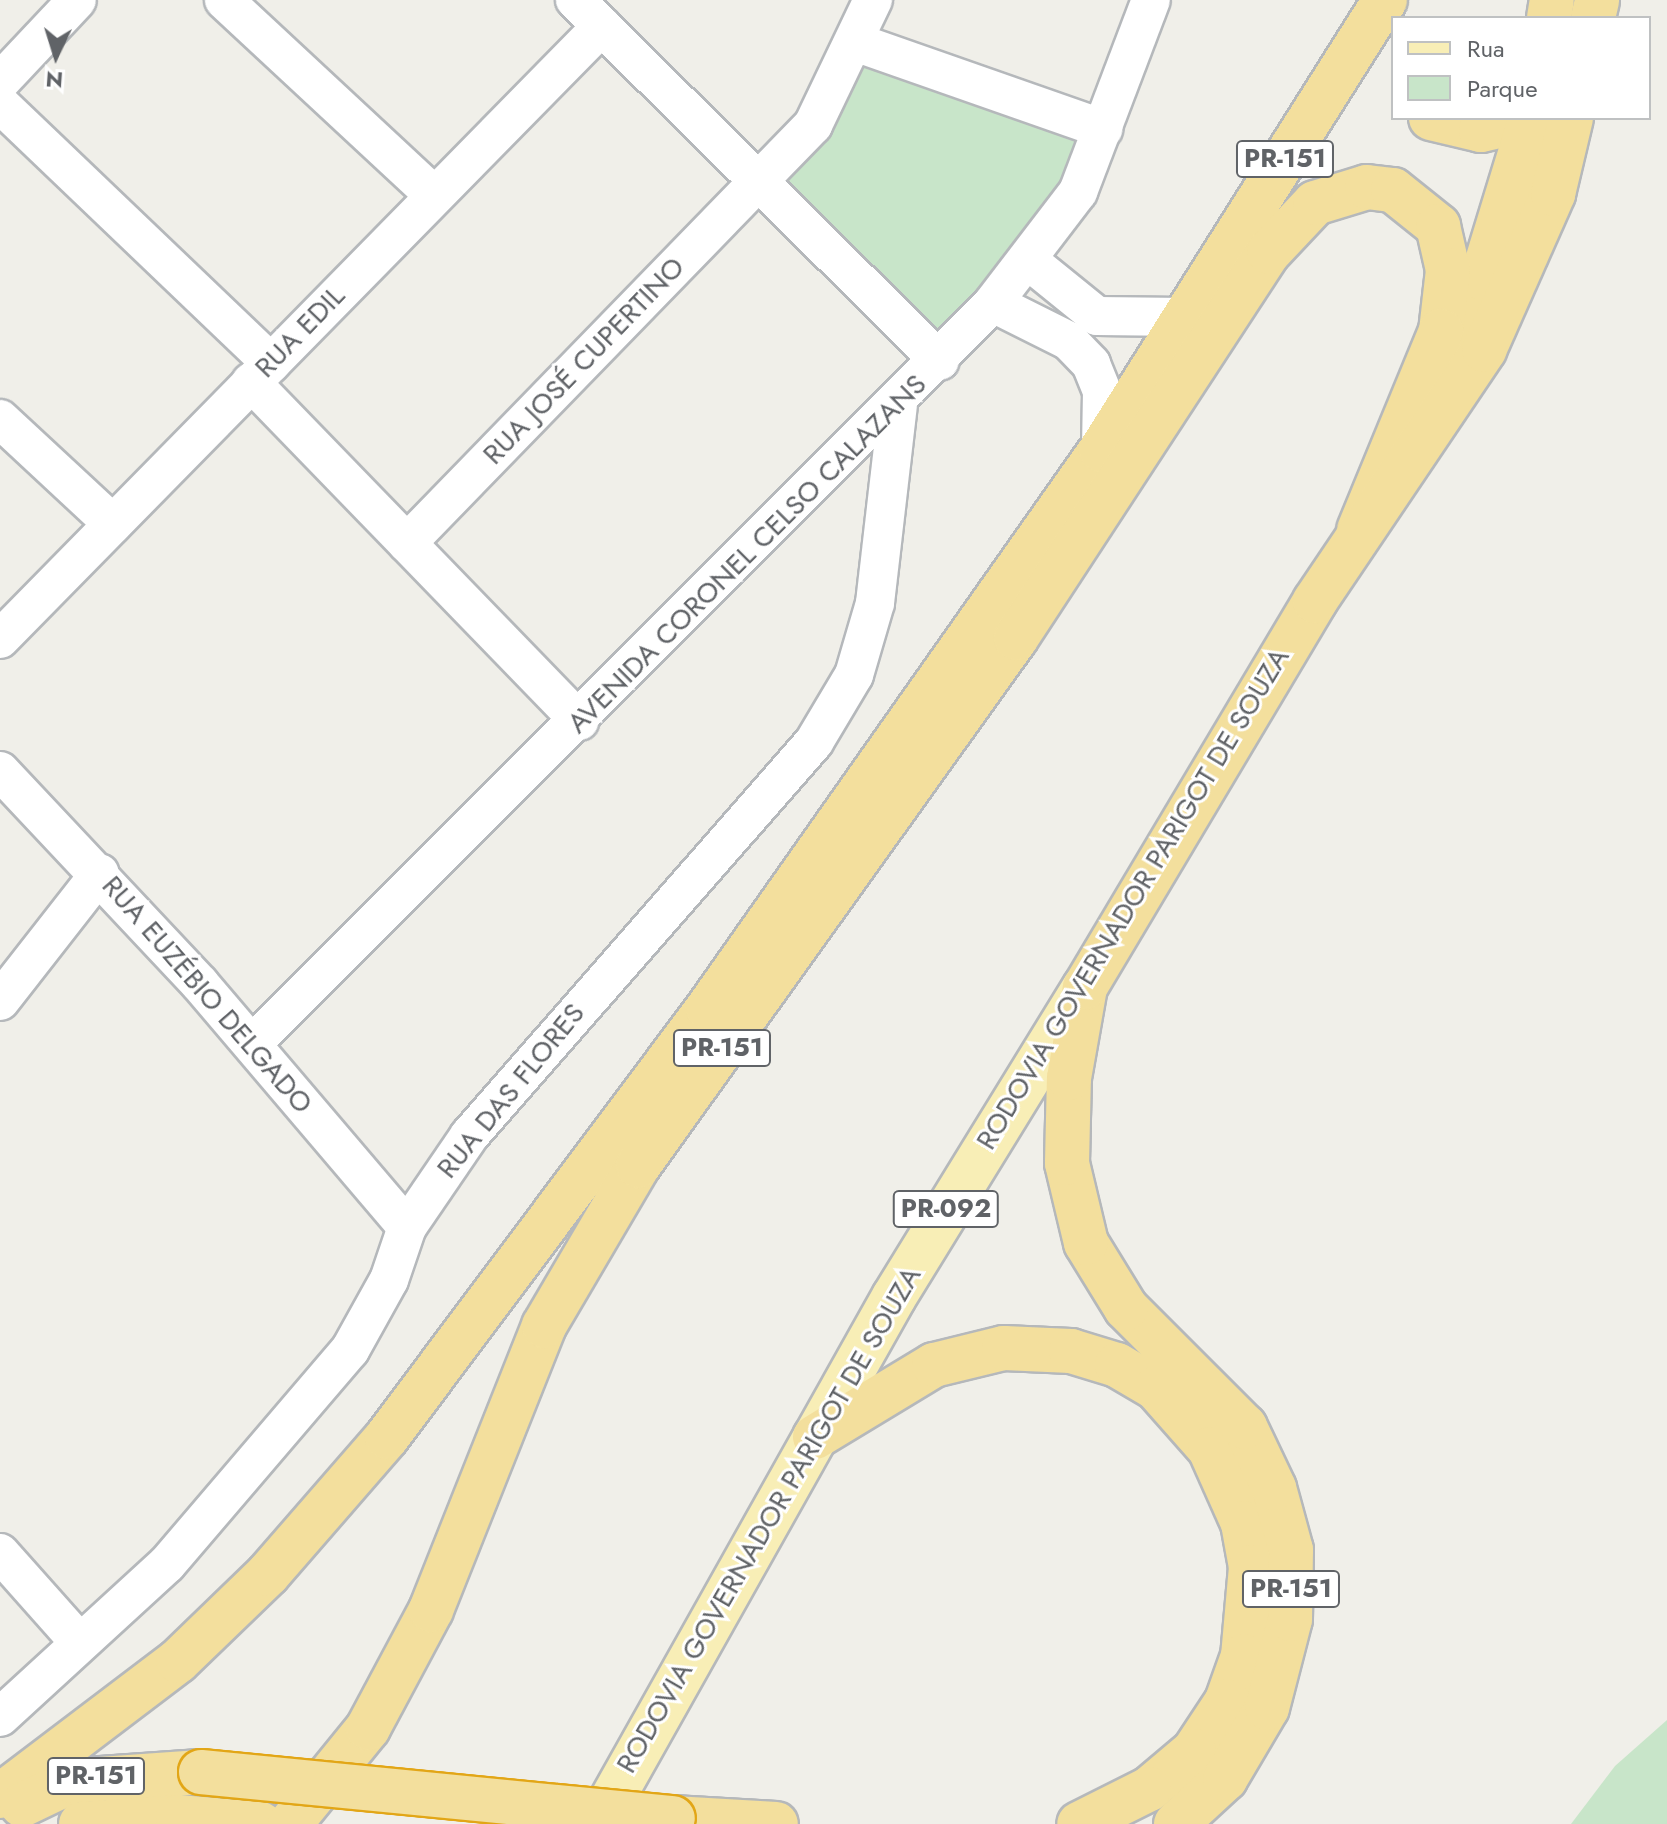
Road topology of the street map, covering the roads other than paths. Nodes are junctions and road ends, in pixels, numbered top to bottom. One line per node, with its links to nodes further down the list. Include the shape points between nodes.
1 (77, 0): 9 (street)
2 (224, 0): 17 (street)
3 (575, 0): 7 (street)
4 (873, 0): 8 (street, RUA JOSÉ CUPERTINO)
5 (1151, 0): 15 (street, AVENIDA CORONEL CELSO CALAZANS)
6 (1385, 0): 20 (highway, PR-151)
7 (602, 26): 16 (street); 17 (street, RUA EDIL)
8 (858, 43): 15 (street); 16 (street, RUA JOSÉ CUPERTINO, via 813,125)
9 (0, 82)
10 (0, 104): 22 (street)
11 (1439, 120): 12 (highway, via 1481,130)
12 (1531, 120)
13 (1540, 120): 24 (highway, via 1482,278)
14 (1541, 120): 28 (highway, via 1553,194 1484,350 1441,423)
15 (1103, 129): 18 (street, AVENIDA CORONEL CELSO CALAZANS, via 1078,192)
16 (762, 180): 21 (street); 29 (street, RUA JOSÉ CUPERTINO)
17 (434, 195): 22 (street, RUA EDIL)
18 (1029, 261): 19 (street, AVENIDA CORONEL CELSO CALAZANS); 20 (street, via 1097,316)
19 (993, 303): 21 (street, AVENIDA CORONEL CELSO CALAZANS); 26 (street, via 1069,341 1091,364 1102,391)
20 (1185, 317): 26 (highway, PR-151)
21 (940, 361): 23 (street, AVENIDA CORONEL CELSO CALAZANS)
22 (261, 373): 27 (street, RUA EDIL); 29 (street)
23 (898, 405): 31 (street, AVENIDA CORONEL CELSO CALAZANS); 37 (street, RUA DAS FLORES, via 875,603 846,688 814,742 469,1136)
24 (1410, 409): 28 (highway); 46 (highway, PR-151, via 1441,331 1448,270 1438,226 1393,190 1343,190 1315,203 1286,231 1016,638 587,1246 544,1326 431,1610 368,1728)
25 (0, 419): 27 (street)
26 (1101, 450): 42 (highway, PR-151, via 708,1008 387,1437 268,1574 178,1661)
27 (113, 524): 30 (street, RUA EDIL)
28 (1359, 530): 34 (highway, RODOVIA GOVERNADOR PARIGOT DE SOUZA / PR-092)
29 (407, 543): 31 (street)
30 (0, 639)
31 (579, 721): 36 (street, AVENIDA CORONEL CELSO CALAZANS)
32 (0, 771): 33 (street, RUA EUZÉBIO DELGADO)
33 (100, 873): 35 (street); 36 (street, RUA EUZÉBIO DELGADO)
34 (1092, 974): 38 (main road, RODOVIA GOVERNADOR PARIGOT DE SOUZA / PR-092, via 979,1152); 50 (highway, PR-151, via 1069,1078 1067,1163 1086,1243 1126,1308 1245,1427 1274,1488 1291,1550 1290,1619 1267,1708 1225,1779)
35 (0, 1001)
36 (252, 1044): 37 (street, RUA EUZÉBIO DELGADO)
37 (407, 1227): 40 (street, RUA DAS FLORES, via 389,1280 350,1350 167,1564)
38 (815, 1437): 47 (main road, RODOVIA GOVERNADOR PARIGOT DE SOUZA / PR-092); 49 (highway, PR-151, via 934,1365 1004,1348 1071,1351 1117,1365 1156,1388 1210,1449 1243,1523 1251,1567 1243,1656 1227,1701 1194,1751 1149,1789)
39 (0, 1553): 40 (street)
40 (80, 1643): 41 (street, RUA DAS FLORES)
41 (0, 1717)
42 (0, 1796)
43 (0, 1818): 48 (highway, PR-151, bridge, via 72,1781 201,1772)
44 (81, 1824): 45 (highway, PR-151, via 178,1817)
45 (261, 1824)
46 (290, 1824)
47 (598, 1824)
48 (776, 1824)
49 (1079, 1824)
50 (1176, 1824)

